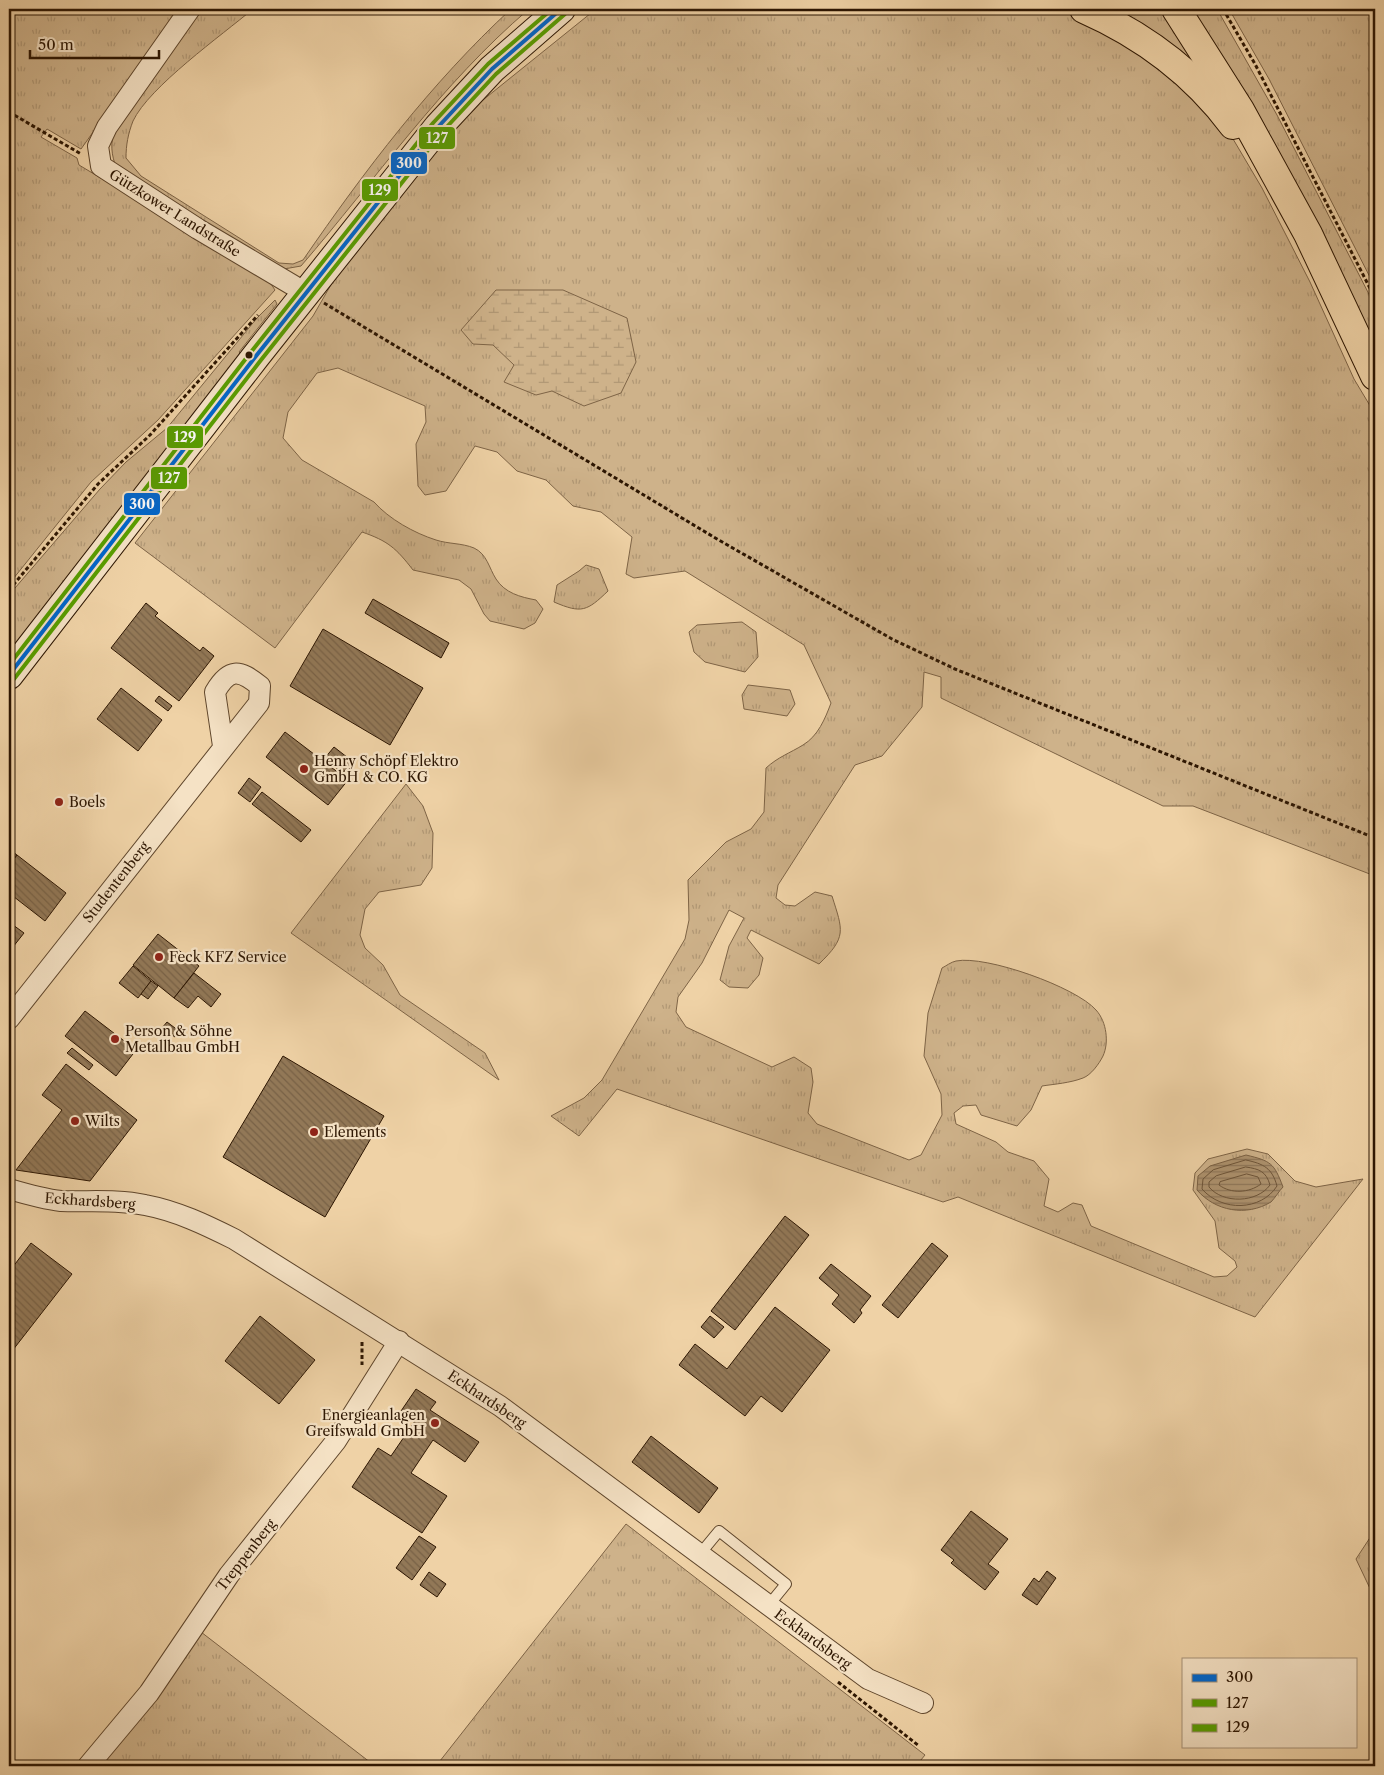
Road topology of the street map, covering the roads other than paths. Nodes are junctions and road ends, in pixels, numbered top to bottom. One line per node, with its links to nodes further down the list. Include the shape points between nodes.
1 (190, 9): 6 (street, Gützkower Landstraße, via 107,127 98,146 101,166 198,229)
2 (562, 9): 6 (main road, via 492,69 438,127)
3 (1084, 9): 5 (highway, via 1135,34 1196,83 1228,118)
4 (1176, 9): 5 (highway, via 1240,110)
5 (1290, 201): 7 (highway)
6 (306, 292): 8 (main road)
7 (1375, 376)
8 (9, 675)
9 (223, 746): 10 (street, Studentenberg)
10 (9, 1019)
11 (9, 1189): 12 (street, Eckhardsberg, via 61,1201 112,1200 145,1205 196,1221 234,1239)
12 (394, 1348): 13 (street, Eckhardsberg, via 500,1406); 16 (street, Treppenberg, via 336,1442 229,1575 149,1693)
13 (700, 1554): 14 (street, Eckhardsberg); 14 (lane, via 719,1531 786,1584)
14 (768, 1606): 15 (street, Eckhardsberg, via 868,1679)
15 (923, 1703)
16 (88, 1766)

